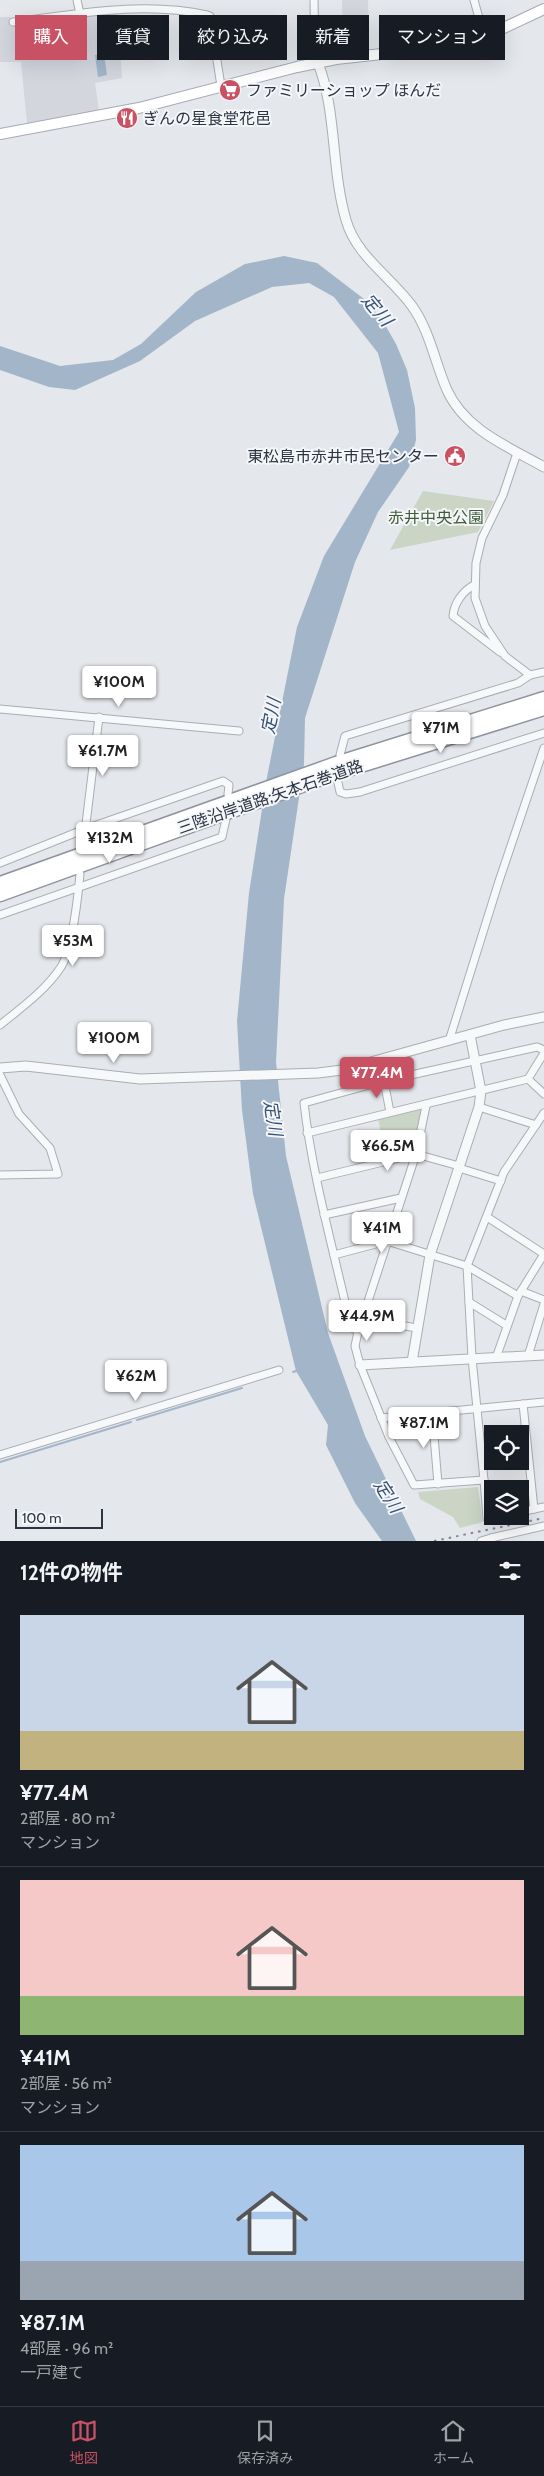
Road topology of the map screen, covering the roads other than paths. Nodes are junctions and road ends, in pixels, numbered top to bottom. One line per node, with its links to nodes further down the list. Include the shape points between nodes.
1 (76, 0): 7 (street)
2 (180, 0): 5 (street)
3 (314, 0): 12 (street)
4 (474, 0): 8 (street)
5 (180, 9): 7 (street, via 149,7); 13 (street, via 210,16)
6 (544, 10): 10 (main road)
7 (80, 14): 9 (street)
8 (478, 15)
9 (13, 22)
10 (505, 27)
11 (379, 55): 12 (main road)
12 (318, 63): 13 (main road); 15 (street, via 342,208 351,233 375,267 413,308 448,392 464,416)
13 (221, 86): 14 (main road, via 139,108)
14 (0, 134)
15 (517, 453): 16 (street); 17 (street, via 503,495 482,538)
16 (544, 467)
17 (474, 585): 18 (street, via 485,626); 18 (street, via 454,606 453,616)
18 (505, 656): 20 (street)
19 (544, 672): 20 (street)
20 (530, 675): 28 (street, via 518,683 345,736)
21 (544, 698): 28 (highway, 三陸沿岸道路;矢本石巻道路)
22 (0, 709): 24 (street)
23 (544, 709): 28 (highway, 三陸沿岸道路;矢本石巻道路)
24 (99, 717): 25 (street); 30 (street)
25 (239, 731)
26 (544, 733): 28 (street, via 360,792 340,792)
27 (544, 748): 40 (street, via 498,881)
28 (337, 768): 29 (highway, 三陸沿岸道路;矢本石巻道路)
29 (229, 806): 30 (street, via 229,785 223,781); 33 (highway, 三陸沿岸道路;矢本石巻道路); 34 (street, via 222,837); 35 (highway, 三陸沿岸道路;矢本石巻道路)
30 (85, 832): 31 (street)
31 (0, 863)
32 (80, 874): 34 (street)
33 (0, 883)
34 (79, 886): 36 (street); 38 (street, via 62,966 44,988)
35 (0, 895)
36 (0, 915)
37 (544, 1017): 39 (street)
38 (0, 1025)
39 (470, 1035): 40 (street); 42 (street)
40 (449, 1041): 43 (street, via 342,1070 282,1074 140,1079 26,1066)
41 (544, 1052): 42 (street, via 537,1047); 45 (street)
42 (475, 1060): 46 (street); 47 (street)
43 (0, 1068)
44 (0, 1075): 57 (street, via 19,1114 50,1148 58,1174)
45 (528, 1079): 47 (street); 48 (street)
46 (384, 1081): 51 (street); 54 (street, via 304,1102)
47 (482, 1091): 49 (street); 50 (street)
48 (544, 1094)
49 (426, 1106): 51 (street); 55 (street)
50 (479, 1107): 53 (street); 56 (street)
51 (390, 1112): 54 (street)
52 (544, 1113): 53 (street)
53 (536, 1125): 59 (street)
54 (308, 1133): 58 (street)
55 (416, 1154): 56 (street); 58 (street); 60 (street)
56 (459, 1167): 59 (street); 65 (street)
57 (0, 1175)
58 (317, 1178): 61 (street)
59 (501, 1181): 62 (street)
60 (401, 1198): 61 (street); 63 (street)
61 (324, 1215): 64 (street)
62 (487, 1217): 66 (street); 67 (street, via 544,1254)
63 (387, 1241): 64 (street); 65 (street); 71 (street)
64 (334, 1255): 74 (street, via 350,1326)
65 (430, 1255): 66 (street); 73 (street)
66 (467, 1266): 67 (street); 69 (street)
67 (520, 1294): 68 (street); 72 (street)
68 (544, 1300)
69 (469, 1302): 72 (street); 77 (street)
70 (544, 1304): 76 (street)
71 (363, 1319): 73 (street); 74 (street)
72 (506, 1325): 78 (street)
73 (417, 1328): 79 (street)
74 (358, 1332): 80 (street, via 355,1346)
75 (544, 1355): 76 (street)
76 (528, 1356): 78 (street)
77 (472, 1358): 78 (street); 79 (street); 84 (street)
78 (496, 1358)
79 (412, 1362): 80 (street)
80 (360, 1365): 86 (street)
81 (279, 1370): 87 (street)
82 (544, 1402): 83 (street)
83 (523, 1404): 84 (street); 91 (street)
84 (478, 1408): 85 (street); 88 (street)
85 (432, 1412): 86 (street); 89 (street)
86 (382, 1418): 89 (street, via 414,1485)
87 (0, 1455)
88 (484, 1480): 89 (street)
89 (438, 1484)
90 (544, 1506): 91 (street)
91 (534, 1509): 92 (street)
92 (529, 1510)
93 (544, 1526): 94 (street)
94 (492, 1540): 95 (street)
95 (481, 1541)

